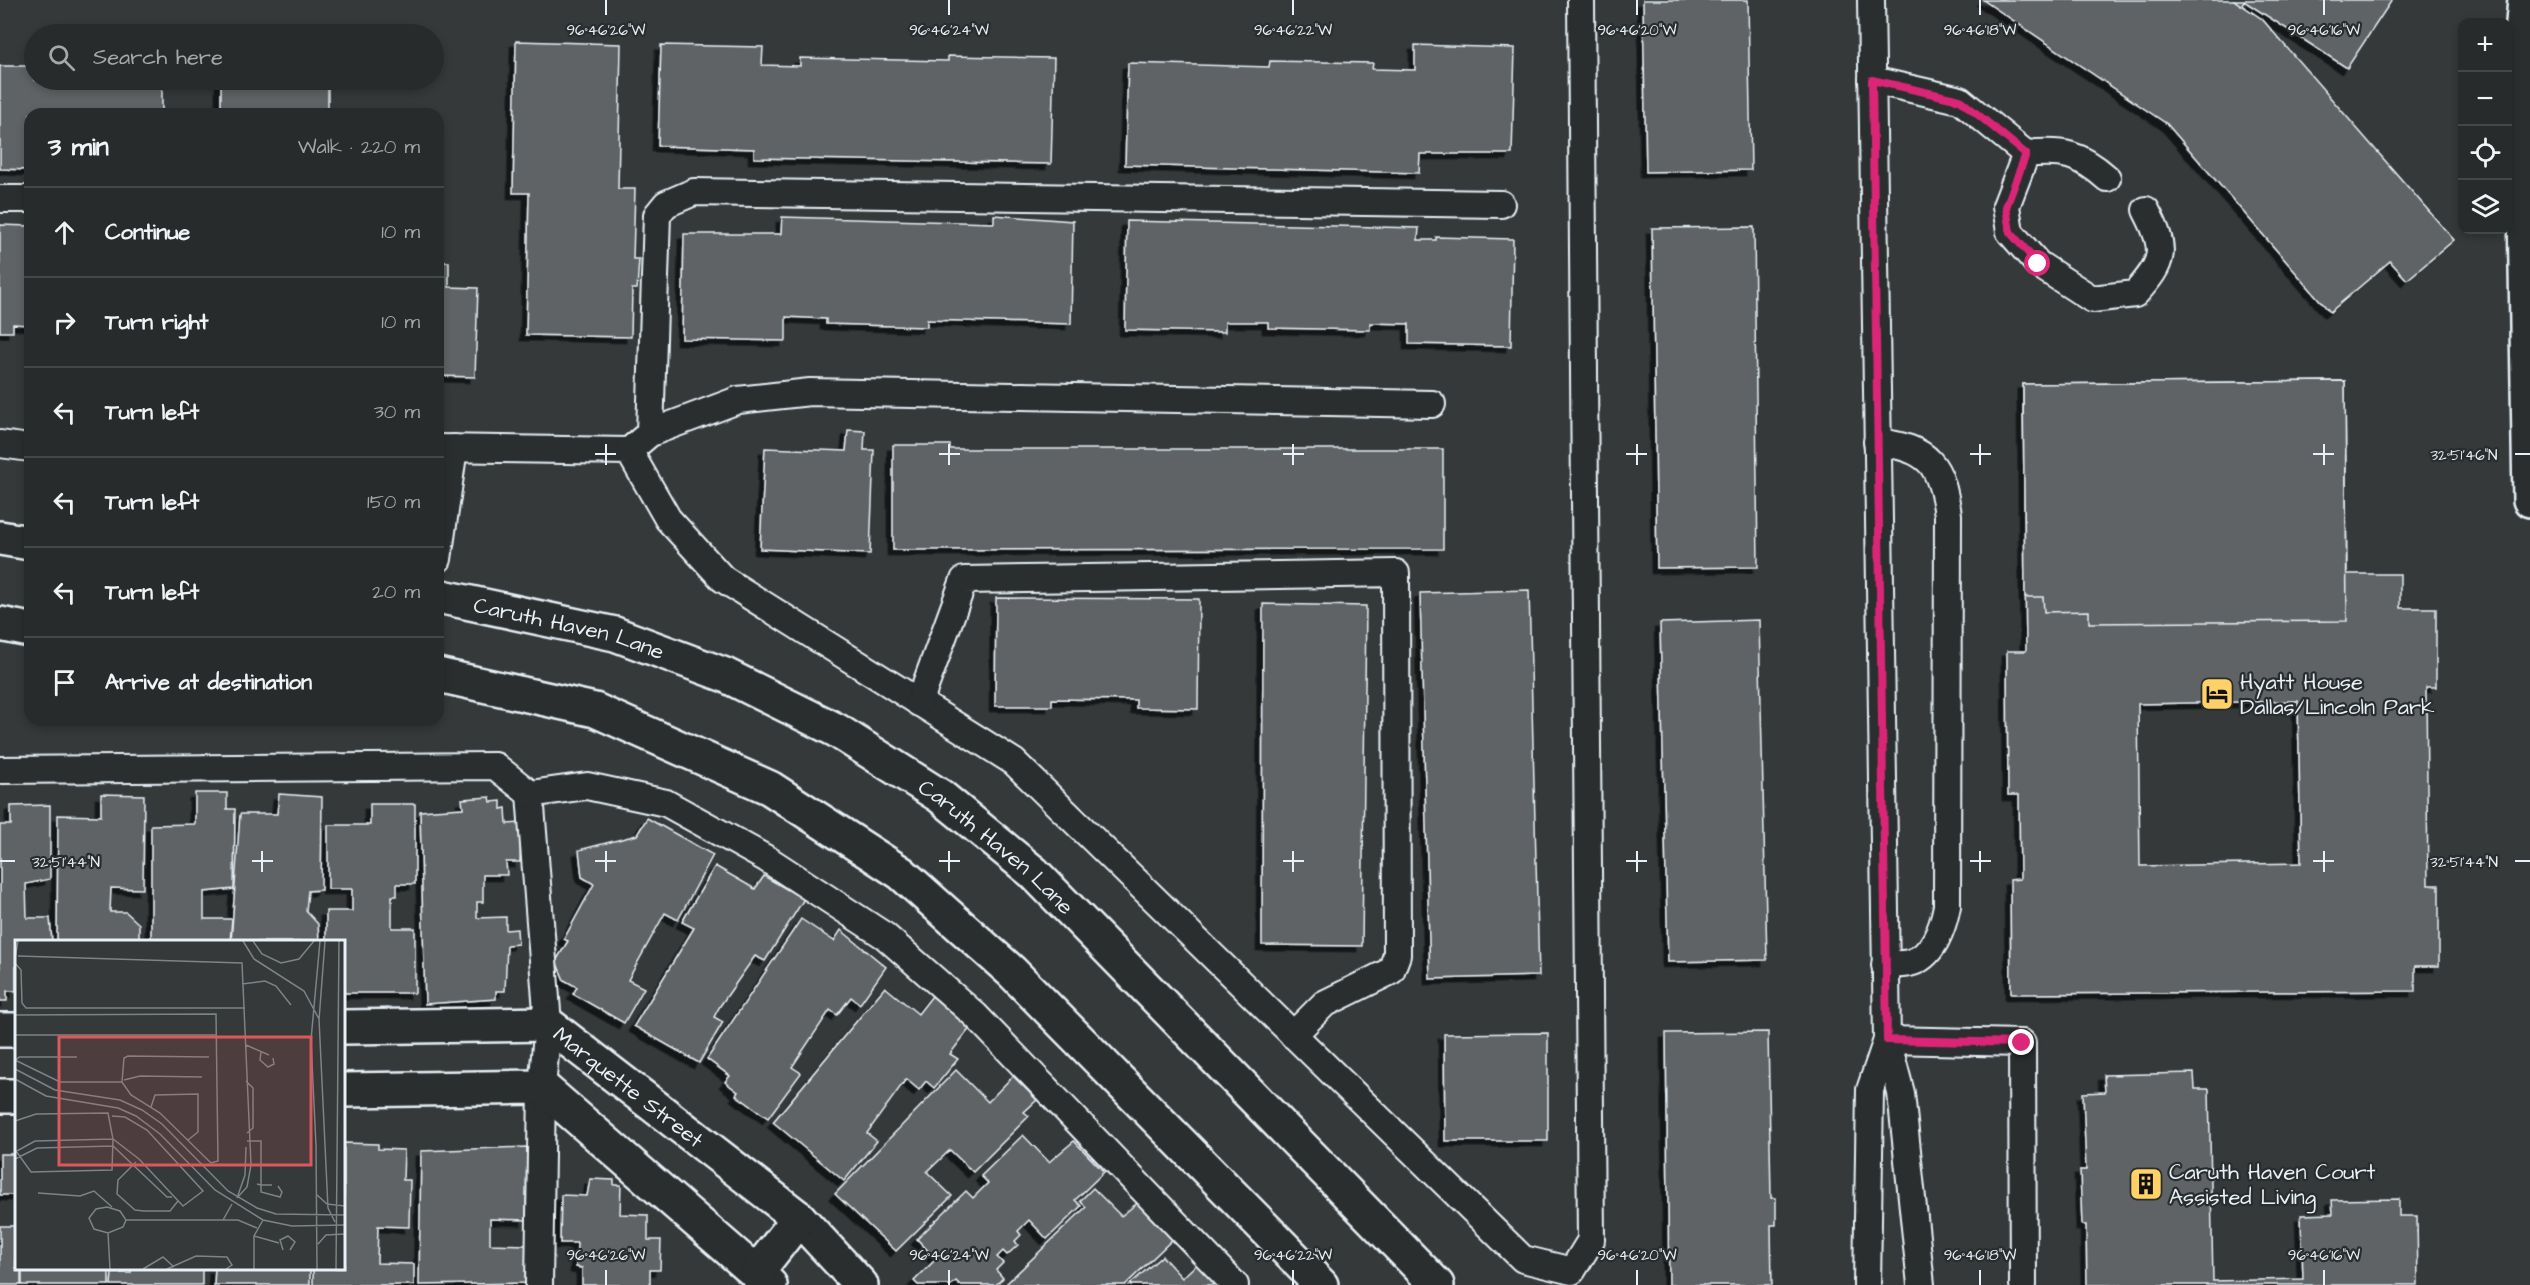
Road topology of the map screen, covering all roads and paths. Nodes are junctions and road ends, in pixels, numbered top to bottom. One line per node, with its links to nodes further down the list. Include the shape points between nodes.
1 (1581, 0): 32 (lane, via 1591,1240 1572,1271 1523,1259)
2 (1871, 0): 4 (lane)
3 (2526, 0): 19 (main road, via 2522,34)
4 (1872, 80): 5 (lane, via 1960,100); 13 (lane)
5 (2026, 154): 6 (lane, via 2048,152 2086,160); 10 (lane, via 2006,207 2010,232 2038,264 2092,299 2135,294 2157,270 2161,238)
6 (2107, 178)
7 (0, 199): 8 (lane)
8 (24, 199)
9 (1501, 204): 12 (lane, via 694,192 666,204 657,215)
10 (2146, 210)
11 (1432, 404): 12 (lane, via 810,392 738,400)
12 (650, 433): 17 (lane)
13 (1877, 442): 29 (lane); 29 (lane, via 1914,451 1934,465 1943,484 1948,515 1947,906 1937,939 1921,958)
14 (0, 444): 15 (lane)
15 (24, 447)
16 (446, 448): 17 (lane); 18 (lane)
17 (629, 451): 26 (lane, via 668,519 723,579)
18 (444, 476)
19 (2530, 500)
20 (0, 538): 21 (main road)
21 (24, 542)
22 (444, 597): 42 (main road, Caruth Haven Lane, via 615,634 725,675 836,730 940,796 1034,873)
23 (0, 624): 24 (main road)
24 (24, 629)
25 (444, 676): 41 (main road, via 595,710 770,788 901,873 1012,972)
26 (919, 703): 32 (lane, via 1014,762); 32 (lane, via 964,580 1396,573 1397,955 1391,971 1324,1004)
27 (0, 770): 28 (lane, via 495,766)
28 (530, 794): 30 (lane); 40 (lane, via 587,786 666,803 767,859 885,936 975,1016)
29 (1885, 965): 33 (lane)
30 (548, 1024): 31 (main road, Marquette Street); 34 (lane); 36 (main road, Marquette Street)
31 (345, 1027)
32 (1293, 1035)
33 (1887, 1040): 43 (lane, via 1870,1090); 44 (lane, via 1901,1093); 45 (lane, via 2022,1043)
34 (542, 1087): 35 (main road); 37 (main road); 38 (lane)
35 (345, 1090)
36 (799, 1218): 37 (main road); 39 (main road, Marquette Street)
37 (756, 1281)
38 (538, 1285)
39 (861, 1285)
40 (1235, 1285)
41 (1321, 1285)
42 (1437, 1285)
43 (1867, 1285)
44 (1921, 1285)
45 (2023, 1285)

